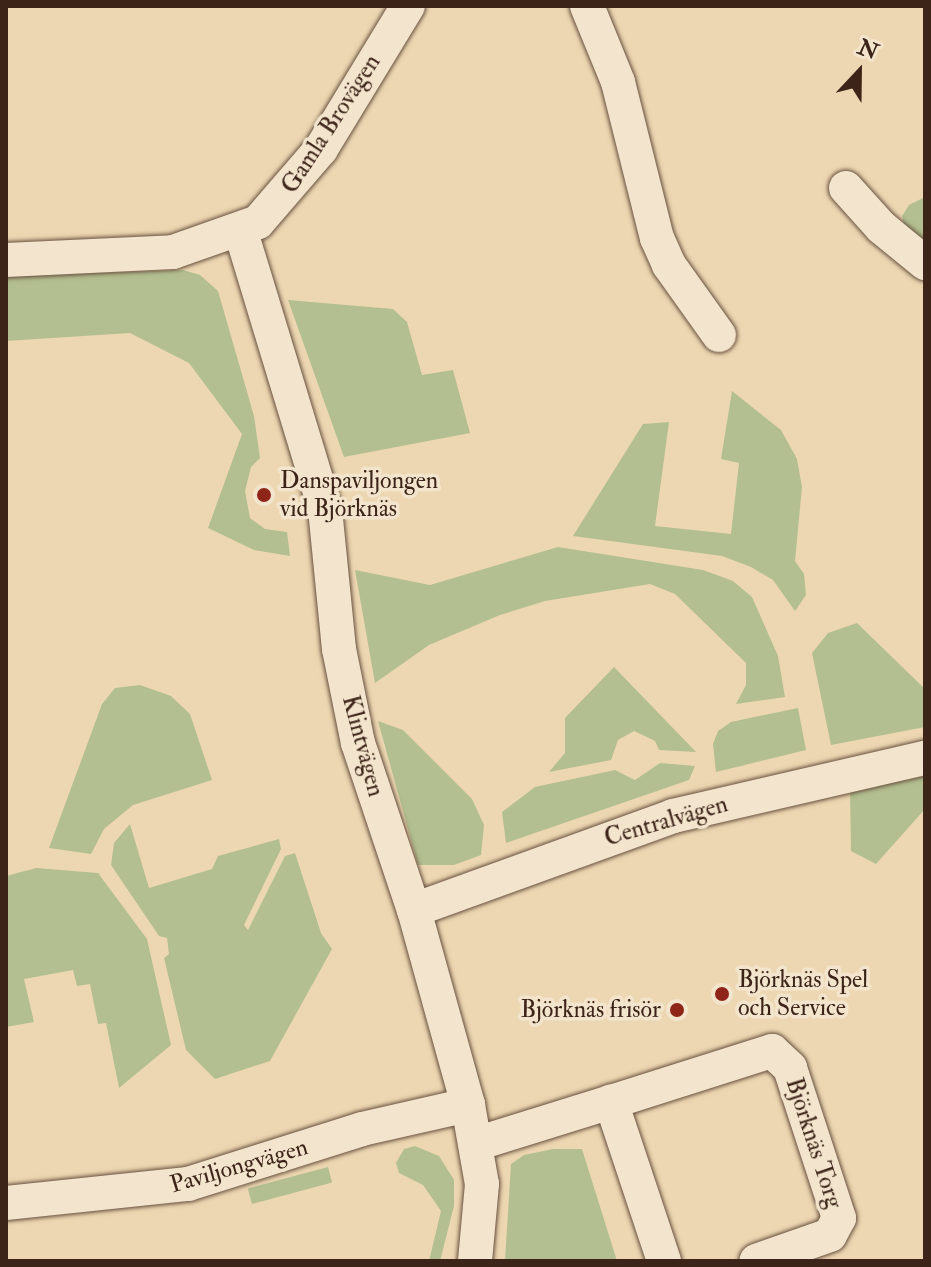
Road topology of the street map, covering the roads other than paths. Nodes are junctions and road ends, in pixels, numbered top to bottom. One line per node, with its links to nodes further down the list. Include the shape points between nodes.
1 (408, 6): 4 (street, Gamla Brovägen, via 300,178 274,209)
2 (587, 6): 7 (street, via 618,82 657,238 669,265)
3 (846, 188): 6 (street, via 881,227)
4 (241, 232): 5 (street, Gamla Brovägen, via 173,252); 9 (street, Klintvägen, via 325,509 339,649 358,743)
5 (6, 260)
6 (925, 263)
7 (719, 335)
8 (925, 758): 9 (street, Centralvägen, via 673,816)
9 (414, 910): 11 (street, Klintvägen)
10 (611, 1102): 12 (street, Björknäs Torg); 15 (street); 16 (street, Björknäs Torg, via 753,1053 782,1055 839,1218 830,1235)
11 (468, 1105): 12 (street, Klintvägen); 13 (street, Paviljongvägen, via 362,1129 188,1184)
12 (476, 1144): 14 (street, Klintvägen, via 482,1184)
13 (6, 1203)
14 (475, 1261)
15 (664, 1261)
16 (756, 1261)

